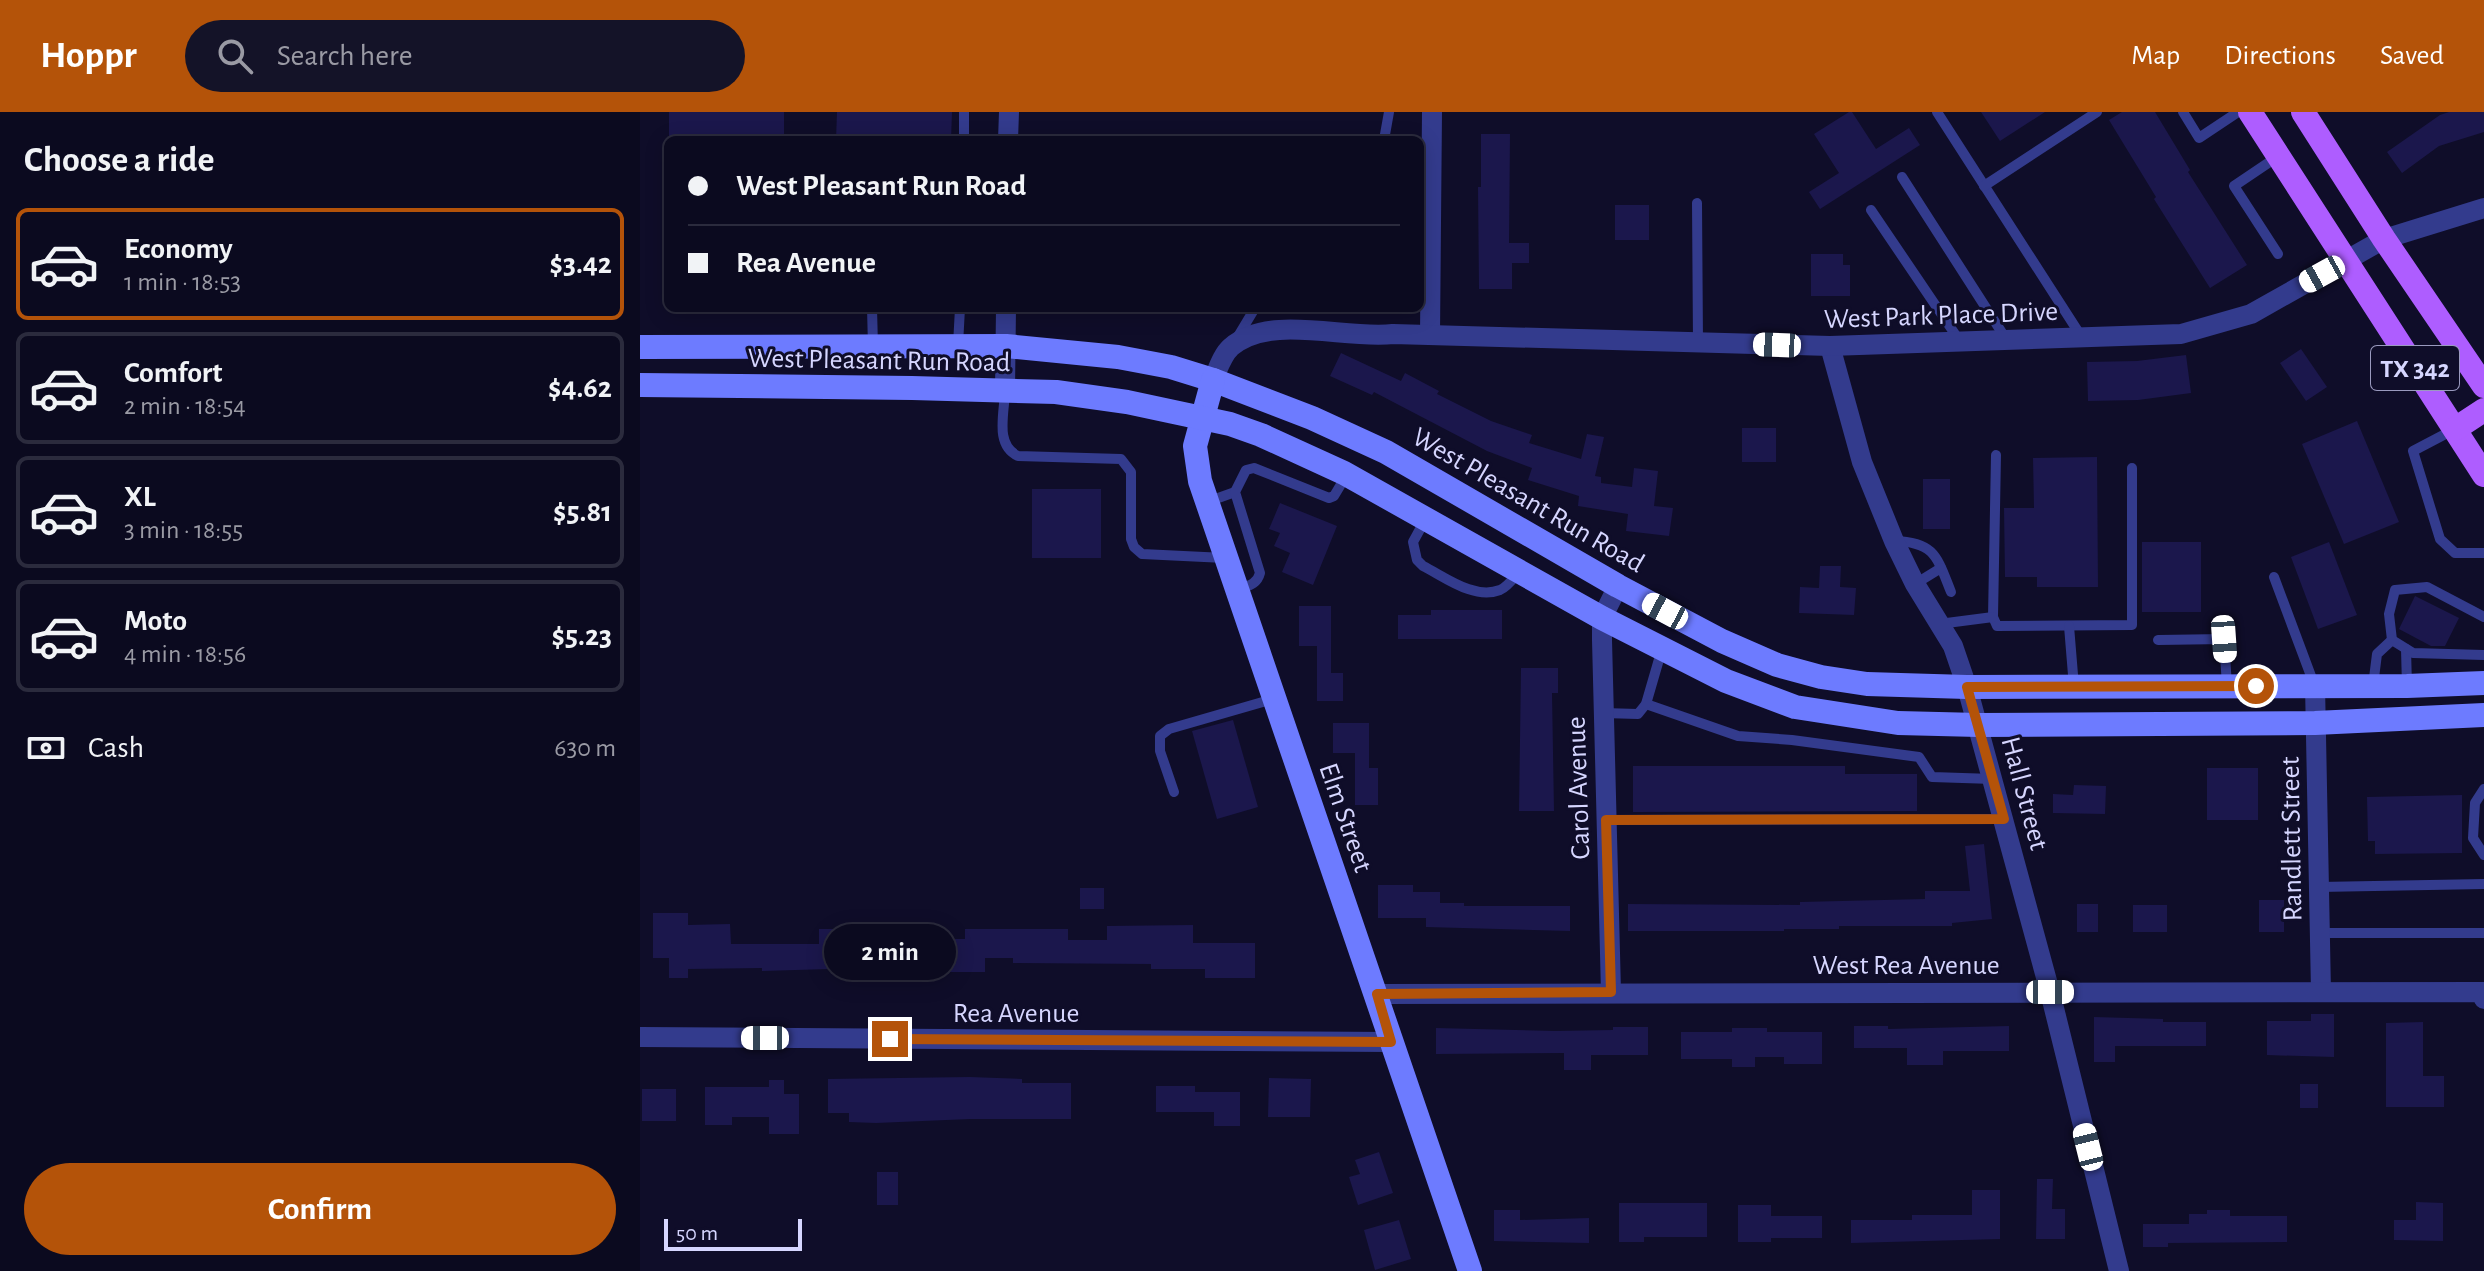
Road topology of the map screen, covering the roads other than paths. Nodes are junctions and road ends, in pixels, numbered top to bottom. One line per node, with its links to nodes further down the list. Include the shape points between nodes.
1 (964, 112): 11 (lane)
2 (1009, 112): 12 (street)
3 (1389, 112): 13 (lane)
4 (1432, 112): 27 (street)
5 (1937, 112): 16 (lane)
6 (2097, 112): 16 (lane)
7 (2183, 112): 8 (lane, via 2199,138)
8 (2238, 112)
9 (2250, 112): 14 (main road, TX 342)
10 (2303, 112): 20 (main road, TX 342)
11 (964, 136)
12 (1008, 136)
13 (1385, 136)
14 (2278, 156): 21 (lane, via 2234,186); 22 (main road, TX 342)
15 (1902, 177): 29 (lane)
16 (1984, 186): 28 (lane)
17 (1697, 203): 30 (lane)
18 (2484, 208): 20 (street, West Park Place Drive)
19 (1871, 210): 31 (lane)
20 (2384, 239): 22 (street, West Park Place Drive); 40 (main road, TX 342)
21 (2278, 254)
22 (2346, 261): 28 (street, West Park Place Drive, via 2251,314 2181,334); 44 (main road, TX 342)
23 (872, 312): 37 (lane)
24 (960, 312): 35 (lane)
25 (1006, 312): 32 (street)
26 (1253, 312): 36 (lane)
27 (1430, 335): 30 (street, West Park Place Drive); 36 (street, West Park Place Drive, via 1289,330 1262,332)
28 (2082, 338): 29 (street, West Park Place Drive)
29 (2007, 340): 31 (street, West Park Place Drive)
30 (1698, 342): 33 (street, West Park Place Drive)
31 (1961, 342): 33 (street, West Park Place Drive)
32 (1006, 346): 35 (main road, West Pleasant Run Road); 38 (main road, West Pleasant Run Road, via 1118,357); 41 (street)
33 (1830, 346): 52 (street, Hall Street, via 1862,462)
34 (640, 347): 37 (main road, West Pleasant Run Road)
35 (958, 347): 37 (main road, West Pleasant Run Road)
36 (1232, 347): 38 (street)
37 (873, 348)
38 (1213, 380): 43 (main road, Elm Street); 59 (main road, West Pleasant Run Road, via 1386,452)
39 (640, 385): 41 (main road, West Pleasant Run Road)
40 (2484, 386)
41 (1005, 390): 43 (main road, West Pleasant Run Road, via 1056,392); 54 (lane, via 1007,451 1018,456 1121,459 1127,465 1131,539 1142,554)
42 (2484, 410): 44 (main road)
43 (1203, 417): 47 (main road, West Pleasant Run Road, via 1261,435); 50 (main road, Elm Street, via 1195,446)
44 (2455, 429): 48 (main road, TX 342); 53 (lane, via 2413,451 2440,539 2455,553)
45 (1996, 455): 62 (lane)
46 (2132, 468): 66 (lane, via 2132,625)
47 (1347, 474): 49 (lane, via 1329,498 1254,468 1246,470); 51 (main road, West Pleasant Run Road)
48 (2484, 475)
49 (1235, 492): 50 (lane); 60 (lane, via 1260,573 1253,584)
50 (1207, 502): 54 (main road, Elm Street)
51 (1426, 519): 56 (main road, West Pleasant Run Road); 56 (lane, via 1413,542 1423,566 1470,590 1487,592 1502,589)
52 (1894, 541): 55 (lane, via 1917,542 1936,556); 58 (street, Hall Street)
53 (2484, 553)
54 (1227, 558): 60 (main road, Elm Street)
55 (1941, 568): 58 (lane); 61 (lane)
56 (1520, 572): 64 (main road, West Pleasant Run Road)
57 (2274, 577): 73 (lane)
58 (1915, 584): 65 (street, Hall Street)
59 (1618, 586): 64 (street, Carol Avenue); 77 (main road, West Pleasant Run Road, via 1777,665 1867,684)
60 (1237, 590): 79 (main road, Elm Street)
61 (1951, 592)
62 (1993, 617): 65 (lane); 66 (lane, via 1997,626)
63 (2484, 617): 68 (lane, via 2427,587 2395,590 2389,614)
64 (1602, 618): 69 (main road, West Pleasant Run Road); 81 (street, Carol Avenue)
65 (1939, 624): 77 (street, Hall Street)
66 (2069, 626): 78 (lane)
67 (2158, 640): 74 (lane, via 2224,639)
68 (2392, 640): 70 (lane); 75 (lane, via 2377,654)
69 (1662, 649): 80 (lane); 84 (main road, West Pleasant Run Road, via 1795,707 1898,723)
70 (2406, 649): 71 (lane); 76 (lane)
71 (2484, 655)
72 (2484, 683): 76 (main road, West Pleasant Run Road)
73 (2315, 685): 74 (main road, West Pleasant Run Road); 75 (main road, West Pleasant Run Road); 83 (street, Randlett Street)
74 (2227, 686): 78 (main road, West Pleasant Run Road)
75 (2373, 686): 76 (main road, West Pleasant Run Road)
76 (2407, 686)
77 (1967, 687): 78 (main road, West Pleasant Run Road); 84 (street, Hall Street)
78 (2074, 687)
79 (1275, 699): 87 (lane, via 1160,736); 99 (main road, Elm Street)
80 (1646, 704): 81 (lane, via 1638,714); 85 (lane, via 1738,736 1919,757 1932,777)
81 (1603, 713): 89 (street, Carol Avenue)
82 (2484, 715): 83 (main road, West Pleasant Run Road)
83 (2315, 723): 84 (main road, West Pleasant Run Road); 92 (street, Randlett Street)
84 (1979, 725): 85 (street, Hall Street)
85 (1993, 779): 88 (street, Hall Street)
86 (2484, 789): 90 (lane, via 2475,803 2473,838)
87 (1174, 792)
88 (2004, 819): 89 (lane); 96 (street, Hall Street)
89 (1606, 820): 95 (street, Carol Avenue)
90 (2484, 855)
91 (2484, 884): 92 (lane)
92 (2319, 887): 93 (street, Randlett Street)
93 (2320, 933): 94 (lane); 97 (street, Randlett Street)
94 (2484, 933)
95 (1611, 992): 96 (street, West Rea Avenue); 99 (street, West Rea Avenue)
96 (2050, 992): 97 (street, West Rea Avenue); 104 (street, Hall Street)
97 (2321, 992): 98 (street, West Rea Avenue)
98 (2484, 992): 100 (street)
99 (1377, 994): 102 (main road, Elm Street)
100 (2484, 999)
101 (640, 1037): 102 (street, Rea Avenue)
102 (1391, 1042): 103 (main road, Elm Street)
103 (1470, 1271)
104 (2119, 1271)

